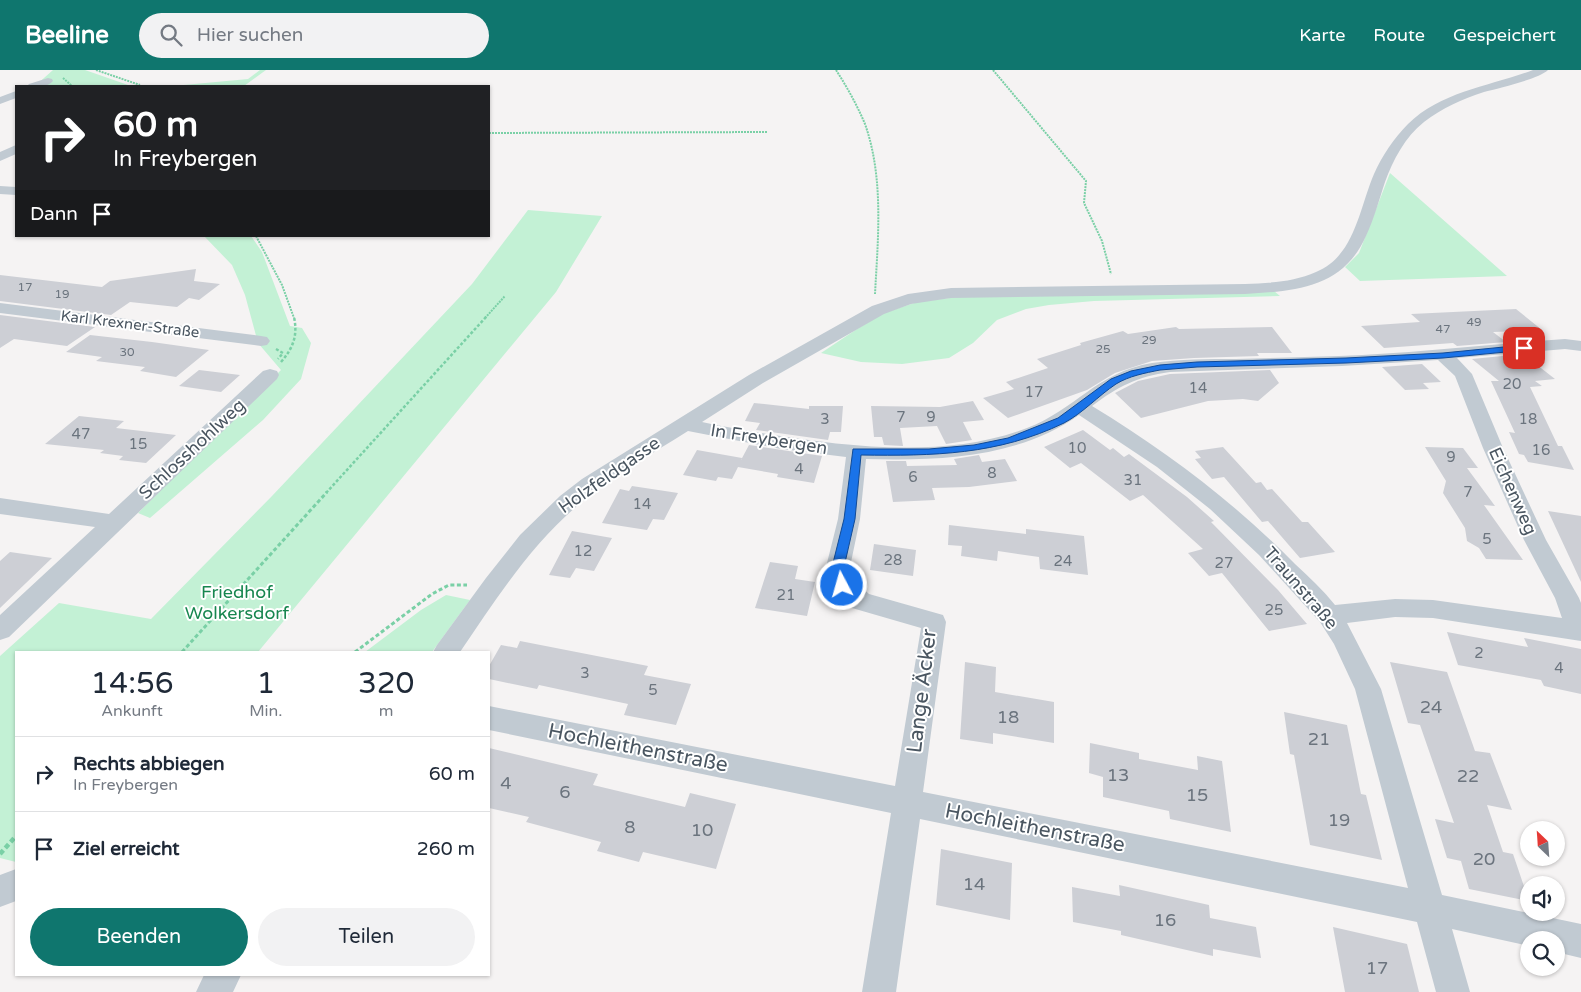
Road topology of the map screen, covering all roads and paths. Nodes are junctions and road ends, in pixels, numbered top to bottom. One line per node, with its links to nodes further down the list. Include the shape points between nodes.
1 (96, 70): 9 (path)
2 (836, 70): 20 (path, via 862,117 876,160 879,221 874,308)
3 (993, 70): 17 (path, via 1086,181 1084,202 1102,241)
4 (1543, 70): 17 (street, Holzfeldgasse, via 1460,96 1418,121 1386,164 1356,242 1340,264 1322,276 1273,287)
5 (62, 77): 8 (path)
6 (48, 81): 7 (street)
7 (36, 85)
8 (71, 85)
9 (140, 85)
10 (766, 132): 11 (path)
11 (490, 133)
12 (15, 150): 13 (street)
13 (0, 157)
14 (0, 190): 15 (street)
15 (15, 191)
16 (257, 237): 24 (path, via 294,314 296,334 291,350)
17 (1114, 290): 20 (street, Holzfeldgasse, via 951,293 908,299)
18 (505, 296): 34 (path)
19 (0, 308): 21 (street, Karl Krexner-Straße)
20 (878, 310): 26 (street, Holzfeldgasse, via 764,374)
21 (261, 341)
22 (1581, 346): 23 (street, In Freybergen)
23 (1443, 355): 25 (street, In Freybergen, via 1160,367 1114,381); 33 (street, Eichenweg, via 1462,374 1531,532 1567,598)
24 (270, 375): 29 (street, Schlosshohlweg)
25 (1080, 407): 27 (street, In Freybergen, via 1062,420 1035,432 974,448 929,452); 31 (street, Traunstraße, via 1171,466 1220,506 1262,543)
26 (686, 423): 27 (street, In Freybergen, via 698,428 789,444); 30 (street, Holzfeldgasse, via 566,502 531,536)
27 (857, 451): 38 (street, Lange Äcker, via 838,577 842,585 861,601 934,622)
28 (0, 506): 29 (street)
29 (114, 522): 32 (street, Schlosshohlweg)
30 (491, 588): 35 (path, via 449,585 432,594); 36 (street, Holzfeldgasse)
31 (1329, 615): 33 (street, Eichenweg, via 1369,610 1433,609); 43 (street, Traunstraße, via 1368,689)
32 (0, 630)
33 (1580, 631)
34 (183, 651)
35 (356, 651)
36 (447, 651)
37 (490, 718): 38 (street, Hochleithenstraße)
38 (907, 802): 43 (street, Hochleithenstraße); 47 (street, Lange Äcker)
39 (15, 837): 40 (path)
40 (0, 854)
41 (15, 885): 42 (street)
42 (0, 891)
43 (1430, 909): 44 (street, Hochleithenstraße); 48 (street, Traunstraße)
44 (1581, 942)
45 (223, 976): 46 (street)
46 (213, 992)
47 (879, 992)
48 (1454, 992)

